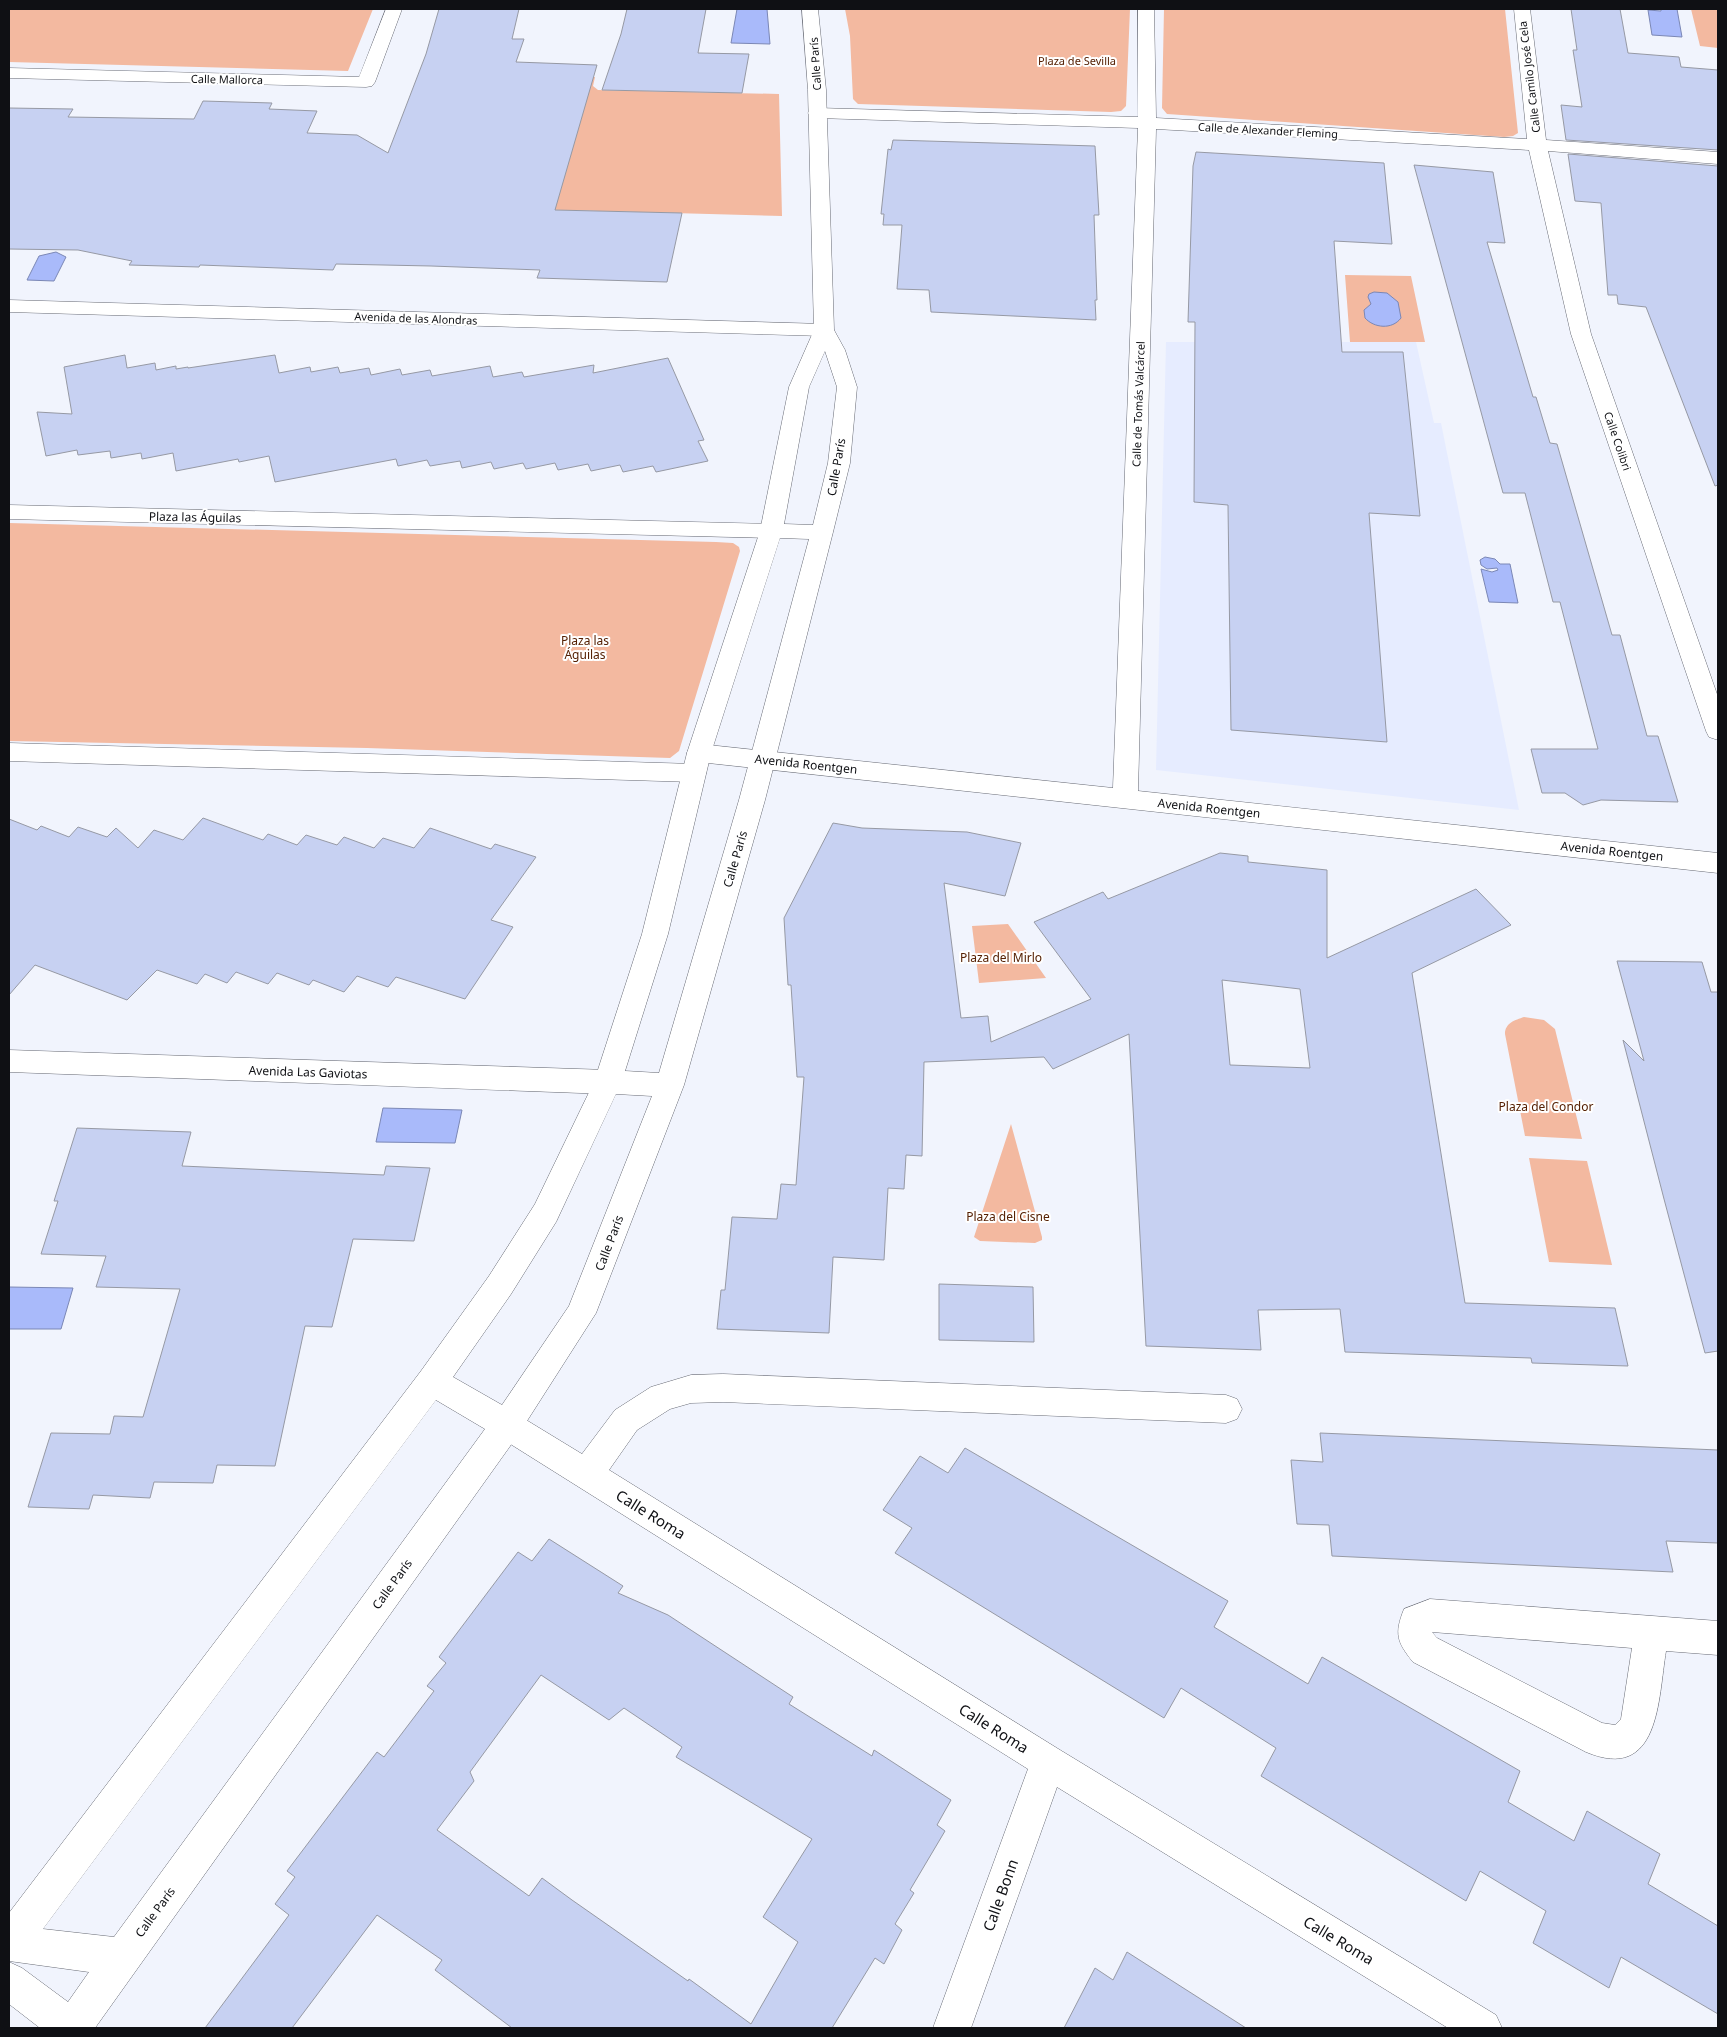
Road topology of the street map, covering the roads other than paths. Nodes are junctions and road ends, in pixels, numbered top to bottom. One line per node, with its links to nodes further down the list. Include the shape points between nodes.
1 (394, 9): 5 (street, Calle Mallorca, via 366,82)
2 (810, 9): 6 (street, Calle París)
3 (1146, 9): 7 (street, Calle de Tomás Valcárcel)
4 (1522, 9): 8 (street, Calle Camilo José Cela)
5 (9, 73)
6 (818, 113): 7 (street, Calle de Alexander Fleming); 11 (street, Calle París)
7 (1147, 123): 8 (street, Calle de Alexander Fleming); 19 (street, Calle de Tomás Valcárcel)
8 (1537, 145): 9 (street, Calle de Alexander Fleming); 15 (street, Calle Colibri, via 1581,334)
9 (1718, 158)
10 (9, 306): 11 (street, Avenida de las Alondras)
11 (824, 330): 13 (street, Calle París, via 799,386); 14 (street, Calle París, via 835,350 847,388 839,462)
12 (9, 512): 13 (street, Plaza las Águilas)
13 (771, 531): 14 (street, Plaza las Águilas); 18 (street, Calle París)
14 (822, 532): 17 (street, Calle París)
15 (1718, 731)
16 (9, 752): 18 (street)
17 (762, 760): 18 (street, Avenida Roentgen); 19 (street, Avenida Roentgen); 23 (street, Calle París)
18 (697, 763): 22 (street, Calle París, via 655,934)
19 (1125, 799): 20 (street, Avenida Roentgen)
20 (1718, 863)
21 (9, 1061): 22 (street, Avenida Las Gaviotas)
22 (608, 1082): 23 (street, Avenida Las Gaviotas); 24 (street, Calle París, via 546,1213)
23 (670, 1085): 26 (street, Calle París, via 581,1313)
24 (432, 1381): 26 (street, Calle Roma); 31 (street, Calle París)
25 (1226, 1408): 27 (street, via 691,1389 662,1397 626,1420)
26 (507, 1425): 27 (street, Calle Roma); 32 (street, Calle París)
27 (587, 1474): 30 (street, Calle Roma)
28 (1652, 1632): 28 (street, via 1430,1616 1416,1621 1414,1636 1425,1650 1598,1740 1614,1744 1629,1738 1636,1725); 29 (street)
29 (1718, 1638)
30 (1048, 1762): 35 (street, Calle Bonn); 36 (street, Calle Roma)
31 (9, 1943): 32 (street)
32 (122, 1957): 34 (street, Calle París)
33 (9, 1981): 34 (street)
34 (72, 2028)
35 (952, 2028)
36 (1483, 2028)

